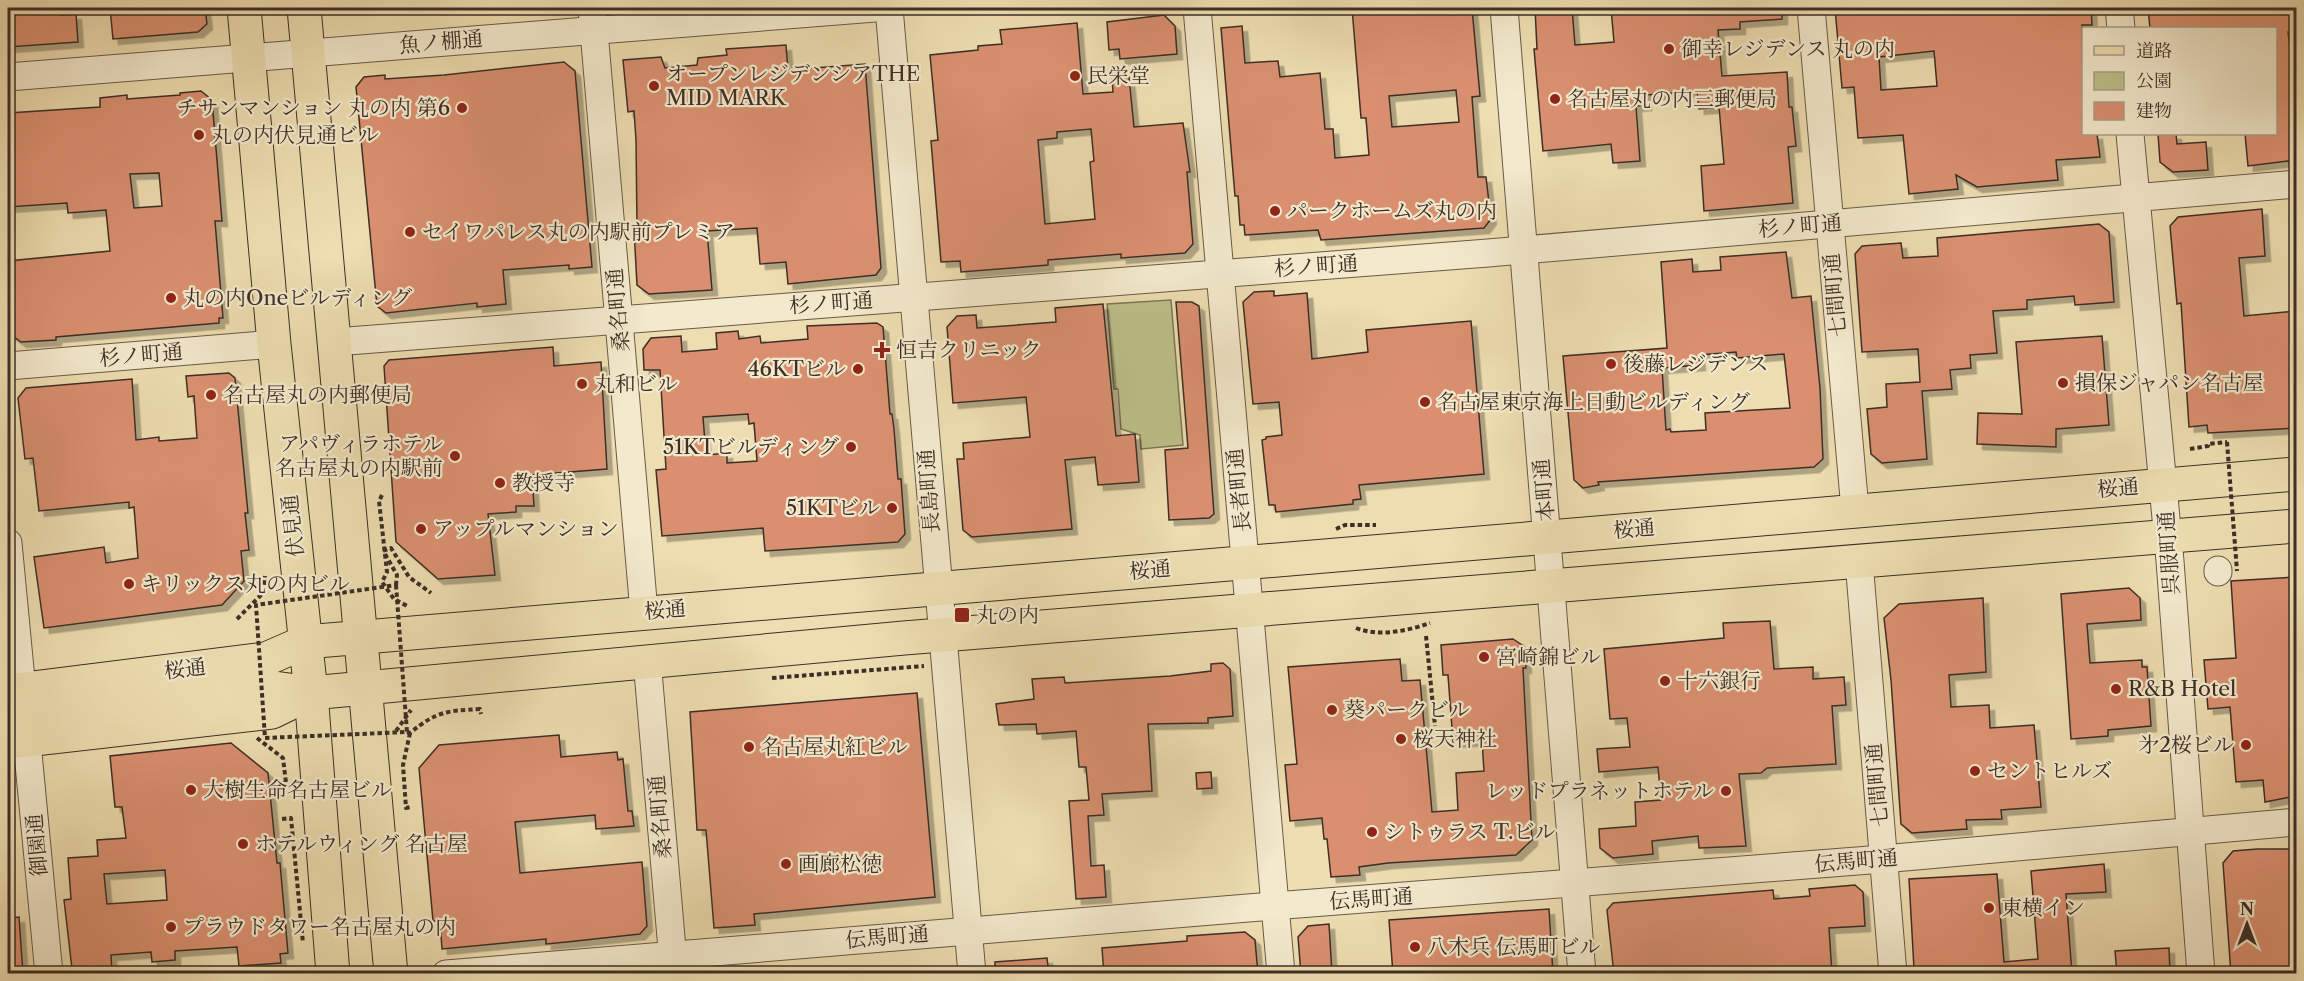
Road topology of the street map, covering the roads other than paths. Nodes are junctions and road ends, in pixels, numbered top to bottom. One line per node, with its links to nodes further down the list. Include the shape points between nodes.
1 (244, 8): 12 (main road, 伏見通)
2 (304, 8): 11 (main road)
3 (875, 8): 9 (street, 魚ノ棚通)
4 (889, 8): 20 (street, 長島町通)
5 (1197, 8): 19 (street, 長者町通)
6 (1504, 8): 18 (street, 本町通)
7 (1811, 8): 17 (street, 七間町通)
8 (2119, 8): 10 (street)
9 (593, 18): 11 (street, 魚ノ棚通); 21 (street, 桑名町通)
10 (2121, 27)
11 (309, 54): 12 (street, 魚ノ棚通); 22 (main road)
12 (249, 57): 13 (street, 魚ノ棚通); 23 (main road, 伏見通)
13 (8, 77)
14 (2130, 135): 16 (street, 呉服町通)
15 (2296, 184): 16 (street, 杉ノ町通)
16 (2136, 197): 17 (street, 杉ノ町通); 26 (street, 呉服町通)
17 (1829, 224): 18 (street, 杉ノ町通); 27 (street, 七間町通)
18 (1522, 250): 19 (street, 杉ノ町通); 30 (street, 本町通)
19 (1219, 274): 20 (street, 杉ノ町通); 32 (street, 長者町通)
20 (914, 297): 21 (street, 杉ノ町通); 35 (street, 長島町通)
21 (619, 318): 22 (street, 杉ノ町通); 37 (street, 桑名町通)
22 (335, 342): 39 (main road)
23 (274, 344): 24 (street, 杉ノ町通); 40 (main road, 伏見通)
24 (8, 366)
25 (2296, 474): 26 (main road, 桜通)
26 (2164, 484): 27 (main road, 桜通); 29 (street, 呉服町通)
27 (1855, 510): 30 (main road, 桜通)
28 (2296, 526): 29 (main road, 桜通)
29 (2168, 536): 33 (main road, 桜通); 46 (street, 呉服町通)
30 (1548, 537): 32 (main road, 桜通); 34 (street, 本町通)
31 (8, 543): 44 (street, 御園通)
32 (1246, 561): 35 (main road, 桜通); 36 (street, 長者町通)
33 (1859, 561): 34 (main road, 桜通); 47 (street, 七間町通)
34 (1551, 586): 36 (main road, 桜通); 48 (street, 本町通)
35 (937, 588): 37 (main road, 桜通); 38 (street, 長島町通)
36 (1250, 610): 38 (main road, 桜通); 49 (street, 長者町通)
37 (644, 612): 39 (main road, 桜通)
38 (941, 635): 41 (main road, 桜通); 50 (street, 長島町通)
39 (362, 637): 40 (main road, 桜通); 42 (main road)
40 (305, 642): 43 (main road, 伏見通); 44 (main road, 桜通, via 266,659)
41 (647, 660): 42 (main road, 桜通); 51 (street, 桑名町通)
42 (365, 687): 43 (main road, 桜通); 54 (main road)
43 (311, 693): 44 (main road, 桜通, via 267,687); 53 (main road, 伏見通)
44 (15, 704): 52 (street, 御園通)
45 (2296, 822): 46 (street, 伝馬町通)
46 (2189, 831): 47 (street, 伝馬町通); 60 (street, 呉服町通)
47 (1883, 860): 48 (street, 伝馬町通); 59 (street, 七間町通)
48 (1574, 883): 49 (street, 伝馬町通); 58 (street, 本町通)
49 (1276, 906): 50 (street, 伝馬町通); 57 (street, 長者町通)
50 (968, 930): 51 (street, 伝馬町通); 56 (street, 長島町通)
51 (673, 965): 55 (street, 伝馬町通)
52 (49, 974)
53 (333, 974)
54 (391, 974)
55 (446, 974)
56 (972, 974)
57 (1281, 974)
58 (1582, 974)
59 (1893, 974)
60 (2200, 974)

